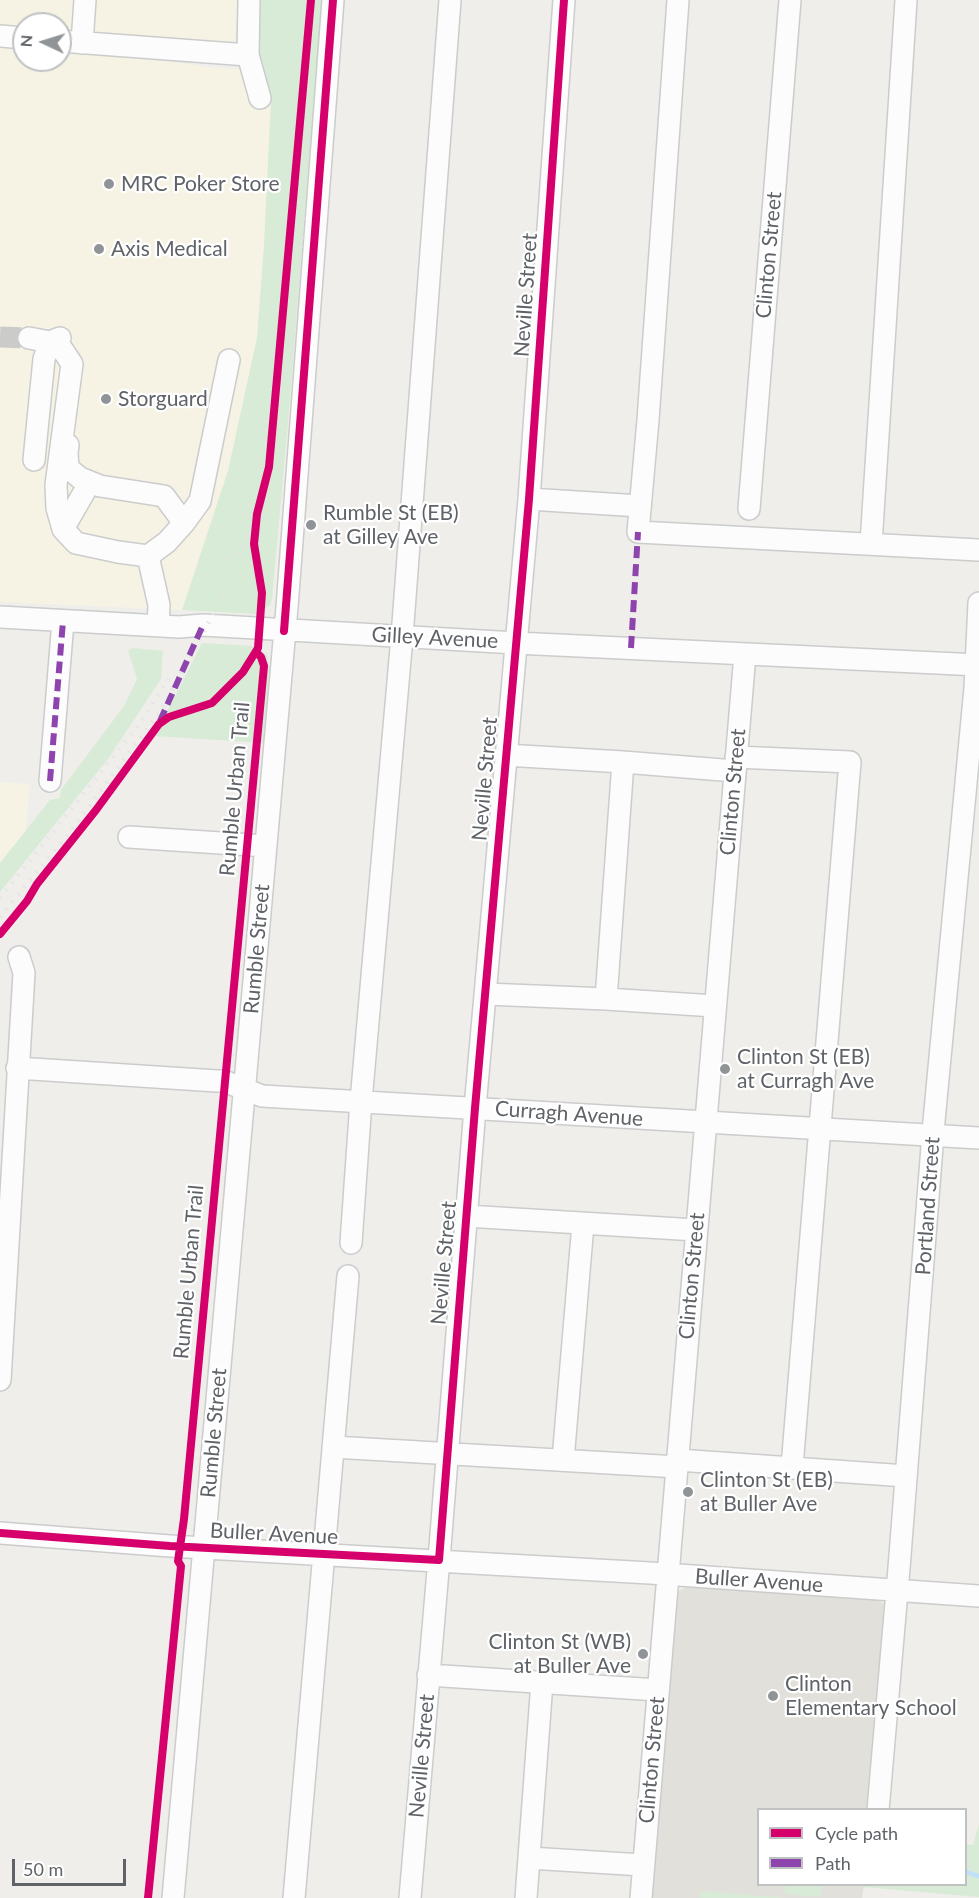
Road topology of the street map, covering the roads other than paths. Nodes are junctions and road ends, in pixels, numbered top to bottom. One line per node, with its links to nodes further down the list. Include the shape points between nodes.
1 (85, 0): 10 (street)
2 (249, 0): 11 (street)
3 (333, 0): 30 (street, Rumble Street)
4 (450, 0): 31 (street)
5 (564, 0): 18 (street, Neville Street)
6 (678, 0): 19 (street)
7 (790, 0): 20 (street, Clinton Street)
8 (906, 0): 23 (street)
9 (72, 42): 10 (street)
10 (82, 43): 11 (street)
11 (248, 55): 12 (street)
12 (260, 98)
13 (28, 338): 14 (street)
14 (50, 342): 16 (street, via 44,359); 17 (street, via 60,338 80,354 82,366 67,453 68,468); 22 (street, via 62,349 72,364 56,485)
15 (229, 360): 21 (street, via 200,501)
16 (34, 460)
17 (90, 482): 21 (street, via 164,496); 22 (street)
18 (529, 499): 19 (street); 32 (street, Neville Street)
19 (640, 506): 23 (street, via 638,531)
20 (749, 509)
21 (184, 523): 25 (street)
22 (63, 529): 25 (street, via 76,543)
23 (871, 544): 24 (street)
24 (979, 550)
25 (148, 556): 29 (street, via 159,605)
26 (979, 603): 34 (street, Portland Street)
27 (0, 617): 28 (street, Gilley Avenue)
28 (63, 621): 29 (street, Gilley Avenue); 38 (street)
29 (158, 626): 30 (street, Gilley Avenue)
30 (284, 631): 31 (street, Gilley Avenue); 40 (street, Rumble Street)
31 (402, 637): 32 (street, Gilley Avenue); 47 (street)
32 (516, 643): 33 (street, Gilley Avenue); 35 (street, Neville Street)
33 (745, 654): 34 (street, Gilley Avenue); 37 (street, Clinton Street)
34 (977, 665): 51 (street, Portland Street)
35 (505, 755): 36 (street); 42 (street, Neville Street)
36 (623, 762): 37 (street); 43 (street)
37 (736, 764): 44 (street, Clinton Street); 50 (street, via 850,762)
38 (50, 781)
39 (129, 837): 40 (street)
40 (266, 846): 46 (street, Rumble Street)
41 (19, 957): 45 (street, via 24,973)
42 (486, 994): 43 (street); 48 (street, Neville Street)
43 (606, 999): 44 (street)
44 (715, 1006): 49 (street, Clinton Street)
45 (17, 1068): 46 (street, Curragh Avenue, via 217,1081); 58 (street)
46 (245, 1089): 47 (street, Curragh Avenue, via 262,1096); 67 (street, Rumble Street)
47 (361, 1101): 48 (street, Curragh Avenue); 56 (street)
48 (475, 1108): 49 (street, Curragh Avenue); 53 (street, Neville Street)
49 (705, 1123): 50 (street, Curragh Avenue); 55 (street, Clinton Street)
50 (819, 1130): 51 (street, Curragh Avenue); 64 (street)
51 (933, 1136): 52 (street, Curragh Avenue); 65 (street, Portland Street)
52 (979, 1138)
53 (466, 1216): 54 (street); 61 (street, Neville Street)
54 (583, 1224): 55 (street); 62 (street)
55 (696, 1230): 63 (street, Clinton Street)
56 (351, 1243)
57 (348, 1276): 60 (street)
58 (2, 1300): 59 (street)
59 (0, 1380)
60 (333, 1447): 61 (street); 68 (street)
61 (447, 1454): 62 (street); 69 (street, Neville Street)
62 (563, 1460): 63 (street)
63 (678, 1464): 64 (street); 70 (street, Clinton Street)
64 (792, 1467): 65 (street)
65 (906, 1476): 71 (street, Portland Street)
66 (0, 1533): 67 (street, Buller Avenue)
67 (204, 1547): 68 (street, Buller Avenue); 79 (street, Rumble Street)
68 (324, 1555): 69 (street, Buller Avenue); 80 (street)
69 (439, 1560): 70 (street, Buller Avenue); 73 (street, Neville Street)
70 (668, 1575): 71 (street, Buller Avenue); 75 (street, Clinton Street)
71 (897, 1590): 72 (street, Buller Avenue); 76 (street, Portland Street)
72 (979, 1596)
73 (428, 1675): 74 (street); 81 (street, Neville Street)
74 (542, 1682): 75 (street); 77 (street)
75 (658, 1690): 78 (street, Clinton Street)
76 (878, 1808)
77 (529, 1858): 78 (street); 82 (street)
78 (643, 1865): 83 (street, Clinton Street)
79 (173, 1898)
80 (294, 1898)
81 (410, 1898)
82 (526, 1898)
83 (641, 1898)

